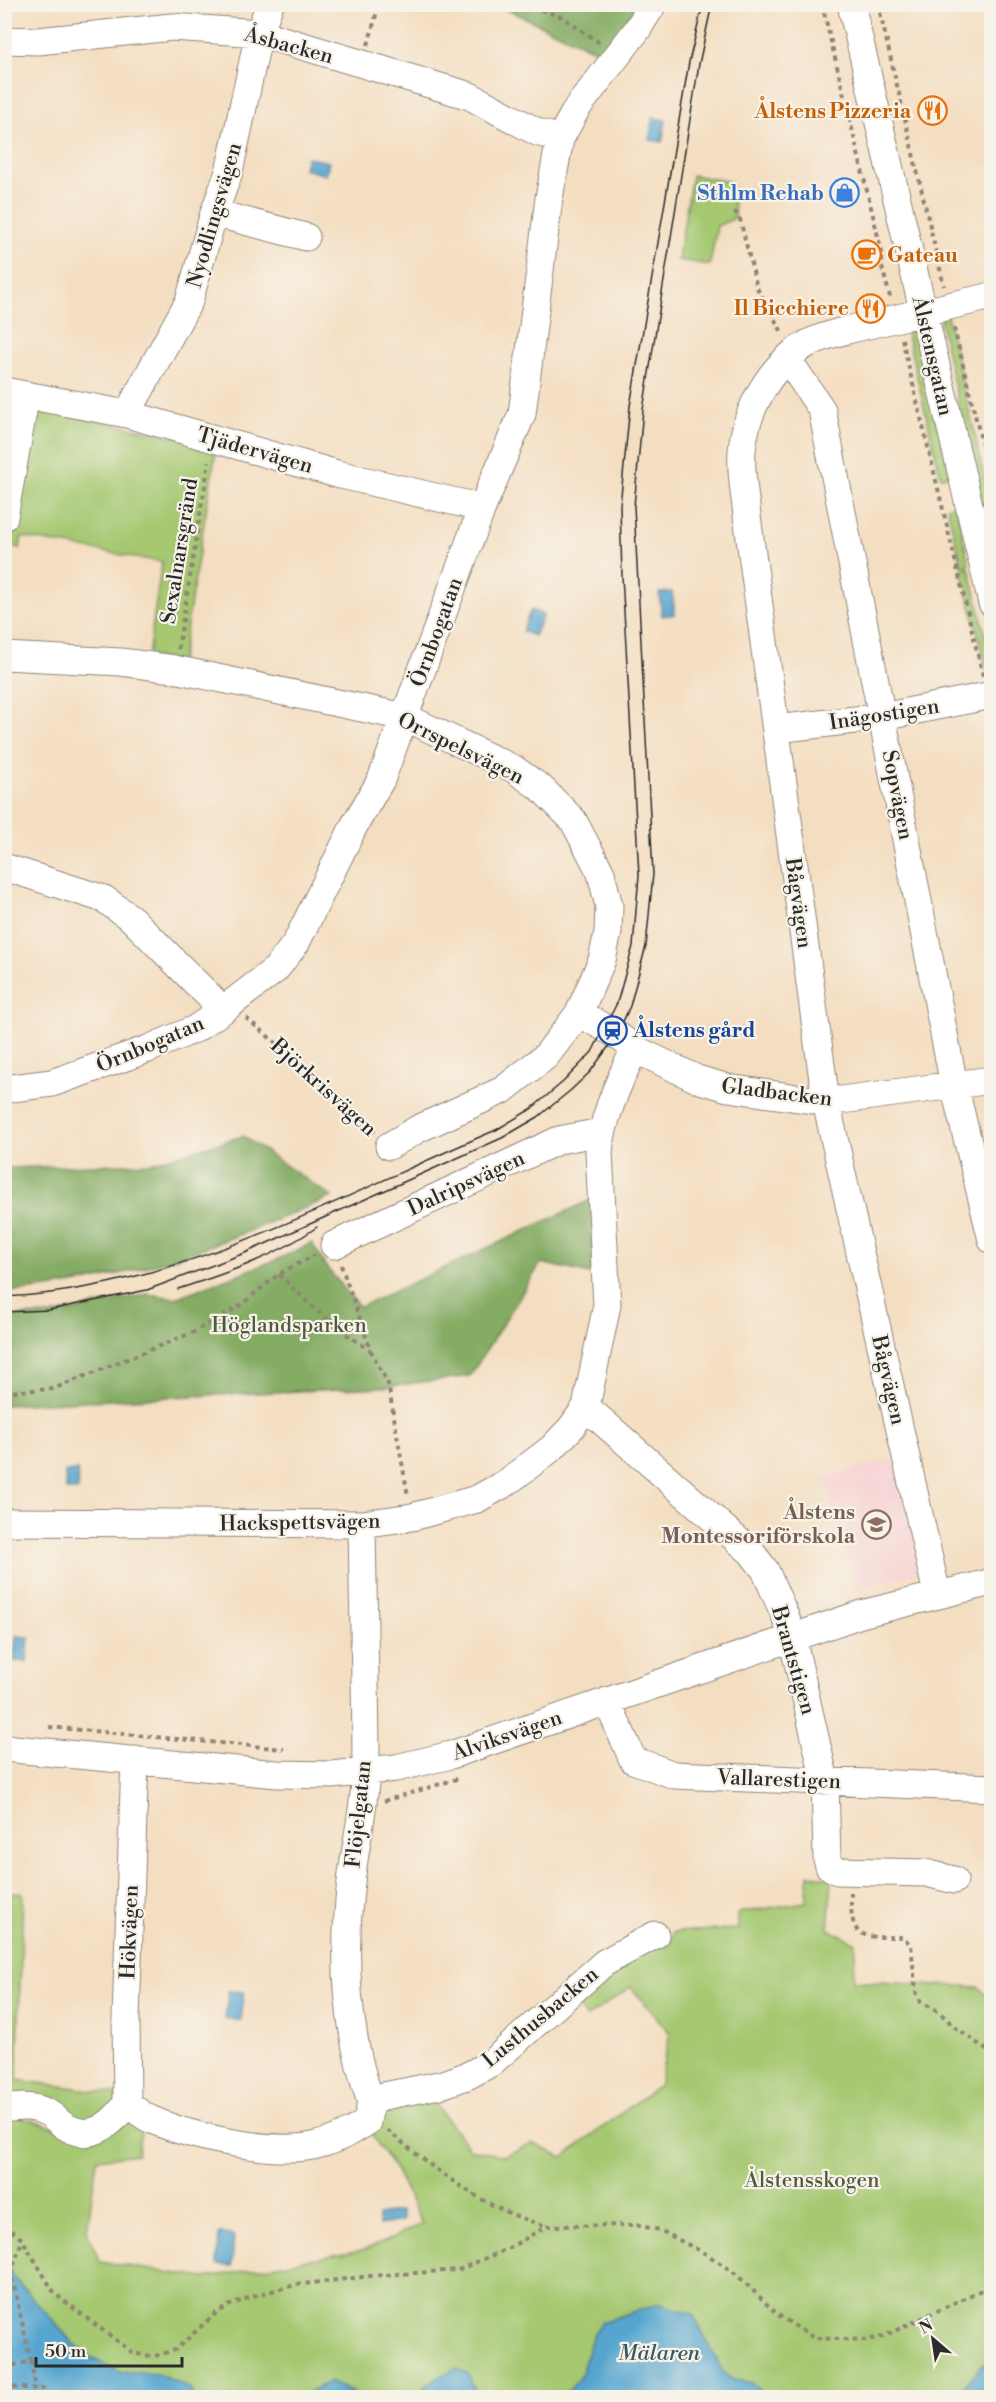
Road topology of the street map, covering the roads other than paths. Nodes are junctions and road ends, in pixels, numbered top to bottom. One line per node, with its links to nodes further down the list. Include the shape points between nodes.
1 (270, 4): 4 (street, Nyodlingsvägen)
2 (652, 4): 6 (street, Örnbogatan, via 577,108)
3 (851, 4): 10 (street, Ålstensgatan)
4 (259, 33): 5 (street, Åsbacken, via 172,27 38,41); 6 (street, Åsbacken, via 470,96 537,132); 7 (street, Nyodlingsvägen, via 229,172)
5 (4, 39)
6 (560, 139): 14 (street, Örnbogatan, via 522,414)
7 (214, 213): 8 (street); 13 (street, Nyodlingsvägen, via 189,301)
8 (306, 237)
9 (992, 296): 10 (street, Bågvägen)
10 (909, 315): 11 (street, Bågvägen, via 823,337); 16 (street, Ålstensgatan)
11 (791, 355): 20 (street, Sopvägen, via 822,410); 21 (street, Bågvägen, via 759,396 748,419 741,453)
12 (15, 393): 13 (street, Tjädervägen); 15 (street, Tjädervägen)
13 (127, 414): 14 (street, Tjädervägen, via 337,474)
14 (482, 508): 19 (street, Örnbogatan)
15 (4, 517)
16 (992, 603)
17 (4, 656): 19 (street, Orrspelsvägen, via 174,669)
18 (990, 696): 20 (street, Inägostigen)
19 (405, 717): 23 (street, Örnbogatan, via 381,780 296,943 276,969); 24 (street, Orrspelsvägen, via 514,769 542,789 573,820 587,843 601,873 609,906 608,932 602,960)
20 (882, 717): 21 (street, Inägostigen); 27 (street, Sopvägen)
21 (776, 729): 29 (street, Bågvägen)
22 (4, 867): 23 (street, via 104,899 132,919)
23 (223, 1010): 28 (street, Örnbogatan, via 195,1029 142,1052 52,1083)
24 (579, 1013): 25 (street, Gladbacken); 31 (street, Orrspelsvägen, via 546,1056 503,1090)
25 (635, 1049): 29 (street, Gladbacken, via 697,1079 728,1088); 30 (street, Hackspettsvägen)
26 (992, 1080): 27 (street, Gladbacken)
27 (954, 1085): 29 (street, Gladbacken); 32 (street, Sopvägen)
28 (4, 1089)
29 (826, 1102): 38 (street, Bågvägen)
30 (601, 1132): 33 (street, Dalripsvägen, via 560,1140); 34 (street, Hackspettsvägen, via 607,1305)
31 (390, 1146)
32 (992, 1240)
33 (334, 1245)
34 (586, 1407): 36 (street, Hackspettsvägen, via 552,1448 506,1483 477,1499 412,1517); 39 (street, Brantstigen, via 751,1552 765,1570)
35 (4, 1522): 36 (street, Hackspettsvägen)
36 (362, 1524): 43 (street, Flöjelgatan)
37 (992, 1582): 38 (street, Alviksvägen)
38 (938, 1593): 39 (street, Alviksvägen)
39 (792, 1637): 40 (street, Alviksvägen); 44 (street, Brantstigen)
40 (607, 1701): 43 (street, Alviksvägen, via 451,1755); 44 (street, Vallarestigen, via 633,1760 674,1775)
41 (4, 1748): 42 (street, Alviksvägen)
42 (135, 1760): 43 (street, Alviksvägen, via 277,1774); 48 (street, Hökvägen)
43 (366, 1772): 50 (street, Flöjelgatan, via 350,1885 347,1960 350,2014)
44 (825, 1781): 45 (street, Vallarestigen); 46 (street, Brantstigen, via 829,1866 837,1871 926,1873)
45 (992, 1788)
46 (954, 1880)
47 (655, 1935): 50 (street, Lusthusbacken, via 604,1963 491,2063 444,2084 384,2096)
48 (127, 2103): 49 (street, via 116,2119 84,2132 66,2127 33,2107); 50 (street, Lusthusbacken, via 148,2118 200,2136 279,2147 314,2146 356,2130)
49 (4, 2109)
50 (369, 2112)

